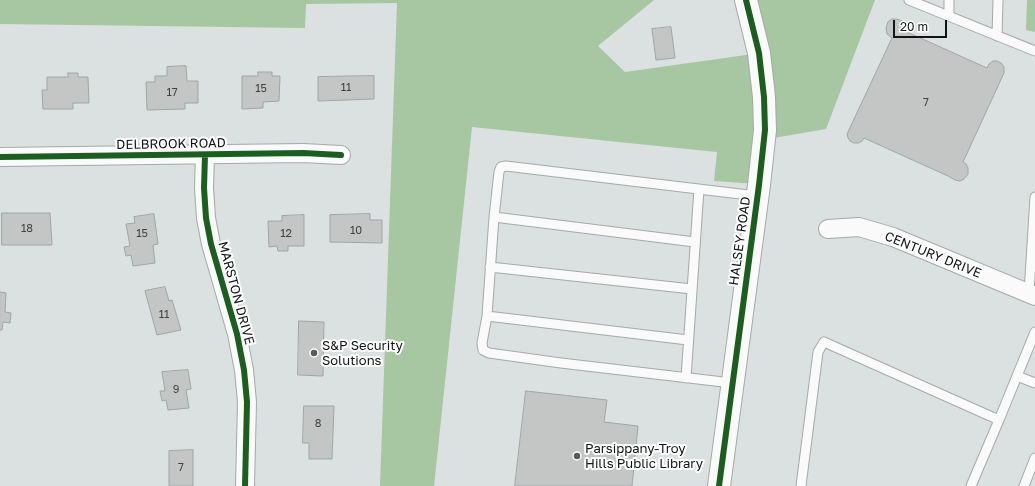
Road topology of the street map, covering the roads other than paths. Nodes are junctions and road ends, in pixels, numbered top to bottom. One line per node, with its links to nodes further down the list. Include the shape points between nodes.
1 (746, 0): 12 (street, HALSEY ROAD, via 759,53 764,97 765,130)
2 (908, 0): 5 (lane)
3 (950, 0): 5 (lane)
4 (998, 0): 6 (lane)
5 (949, 16): 6 (lane)
6 (997, 36): 7 (lane)
7 (1035, 51)
8 (205, 155): 9 (street, DELBROOK ROAD); 10 (street, DELBROOK ROAD); 29 (street, MARSTON DRIVE, via 206,218 244,370 247,402)
9 (341, 155)
10 (0, 157)
11 (699, 189): 12 (lane); 14 (lane, via 503,167 499,172); 16 (lane)
12 (757, 196): 25 (street, HALSEY ROAD)
13 (1035, 197): 19 (lane)
14 (494, 217): 16 (lane); 17 (lane)
15 (828, 229): 19 (street, CENTURY DRIVE, via 858,227 893,238)
16 (695, 242): 18 (lane)
17 (490, 267): 18 (lane); 20 (lane)
18 (692, 289): 22 (lane)
19 (1032, 295)
20 (487, 316): 22 (lane); 24 (lane, via 482,343 483,350 489,353)
21 (1035, 332): 23 (lane)
22 (688, 340): 24 (lane)
23 (1017, 376): 26 (lane); 27 (lane)
24 (686, 378): 25 (lane)
25 (732, 383): 30 (street, HALSEY ROAD)
26 (1035, 383)
27 (1000, 420): 31 (lane, via 824,342 818,352); 32 (lane)
28 (1035, 458): 33 (lane)
29 (245, 486)
30 (719, 486)
31 (801, 486)
32 (971, 486)
33 (1024, 486)

